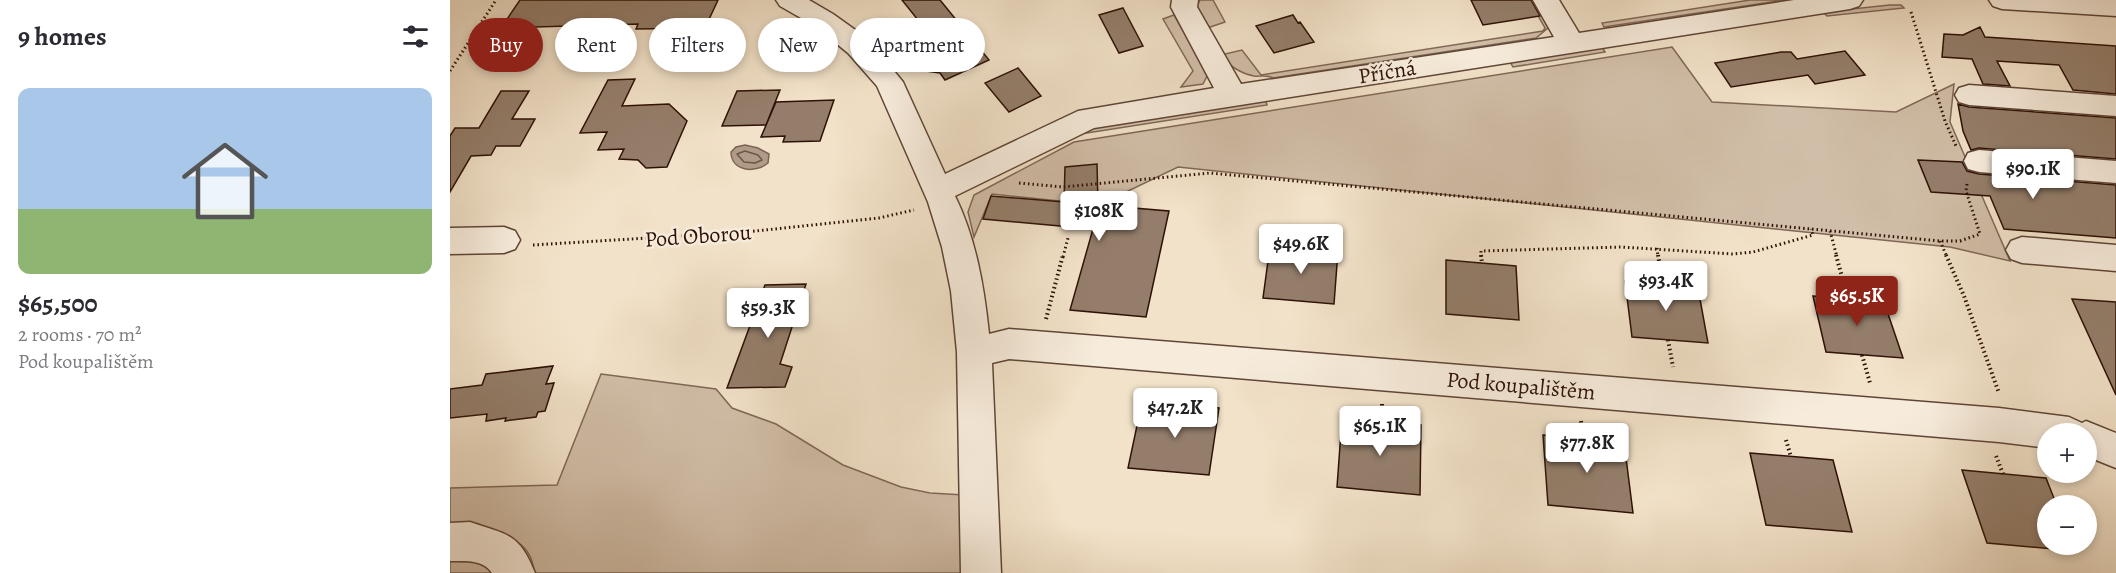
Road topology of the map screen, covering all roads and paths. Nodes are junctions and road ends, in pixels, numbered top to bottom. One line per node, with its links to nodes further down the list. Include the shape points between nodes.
1 (496, 0): 10 (path)
2 (789, 0): 17 (street, via 858,46 889,82)
3 (1185, 0): 11 (street, via 1184,8)
4 (1546, 0): 9 (street)
5 (1850, 0): 9 (street, Příčná)
6 (2002, 0): 7 (street)
7 (2116, 7)
8 (1911, 12): 14 (path, via 1945,122)
9 (1571, 42): 11 (street, Příčná)
10 (450, 71)
11 (1230, 94): 17 (street, Příčná, via 1082,120)
12 (1969, 95): 13 (street)
13 (2116, 106)
14 (1968, 165): 15 (street); 24 (path, via 1966,191 1980,234 1960,241)
15 (2116, 172)
16 (1014, 183): 18 (path, via 1063,187 1210,173)
17 (941, 196): 22 (path, Pod Oborou, via 898,215 746,232 523,246); 34 (street, via 968,291)
18 (1811, 229): 19 (path); 25 (path, via 1812,235 1753,252)
19 (1830, 231): 24 (path); 31 (path)
20 (1306, 237): 26 (path)
21 (1068, 238): 32 (path)
22 (504, 240): 23 (street)
23 (450, 241)
24 (1940, 241): 38 (path)
25 (1657, 248): 29 (path, via 1481,251); 30 (path)
26 (1305, 249)
27 (2022, 250): 28 (street)
28 (2116, 258)
29 (1482, 263)
30 (1664, 285)
31 (1848, 299)
32 (1044, 326)
33 (1668, 340): 36 (path)
34 (974, 352): 39 (street, Pod koupalištěm, via 1009,344); 44 (street)
35 (1862, 355): 37 (path)
36 (1673, 370)
37 (1871, 386)
38 (2000, 395)
39 (2037, 430)
40 (2097, 443): 41 (street)
41 (2116, 451)
42 (450, 542): 43 (street, via 470,541 501,552)
43 (514, 573)
44 (981, 573)

